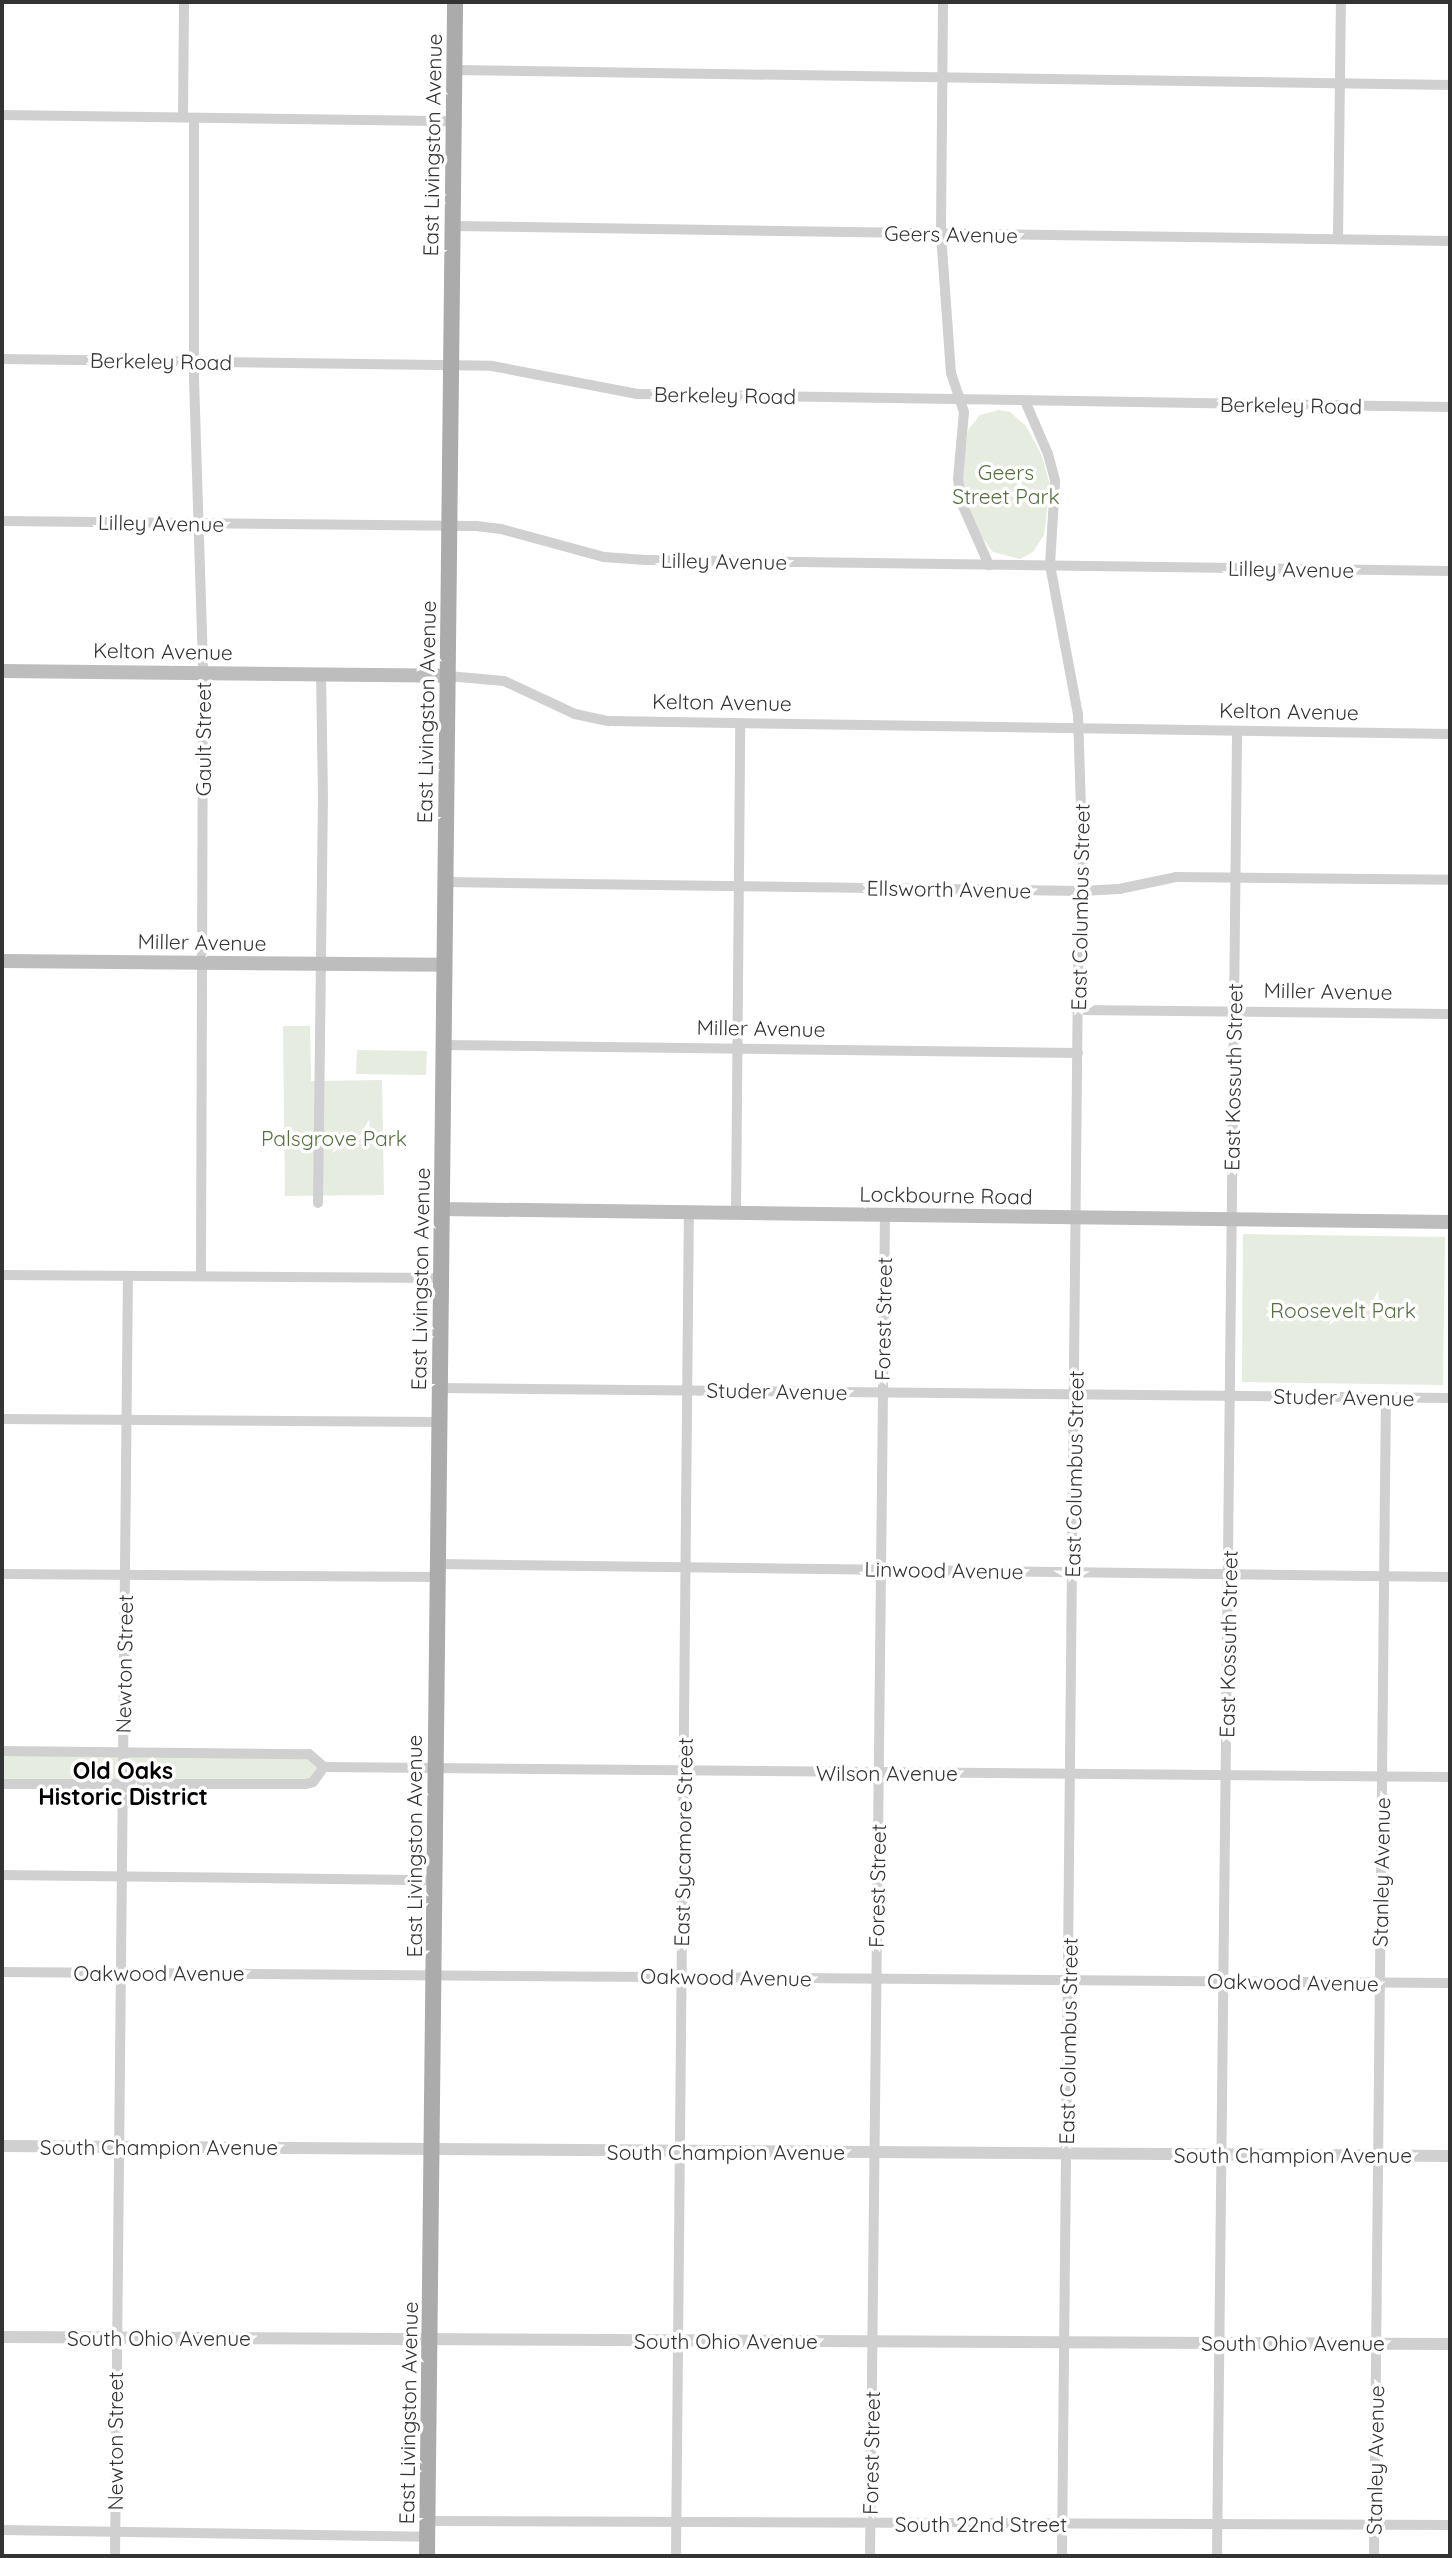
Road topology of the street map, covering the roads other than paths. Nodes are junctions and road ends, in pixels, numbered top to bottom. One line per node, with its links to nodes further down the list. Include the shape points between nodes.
1 (184, 2): 10 (street, Gault Street)
2 (455, 2): 5 (main road, East Livingston Avenue)
3 (943, 2): 6 (street)
4 (1341, 2): 7 (street)
5 (454, 70): 6 (street); 11 (main road, East Livingston Avenue)
6 (942, 77): 7 (street); 13 (street)
7 (1340, 83): 8 (street); 14 (street)
8 (1450, 85)
9 (2, 115): 10 (street)
10 (188, 118): 11 (street); 17 (street, Gault Street)
11 (454, 121): 12 (main road, East Livingston Avenue)
12 (453, 226): 13 (street, Geers Avenue); 18 (main road, East Livingston Avenue)
13 (941, 234): 14 (street, Geers Avenue); 19 (street, via 946,326 953,386)
14 (1338, 239): 15 (street, Geers Avenue)
15 (1450, 241)
16 (2, 359): 17 (street, Berkeley Road)
17 (194, 361): 18 (street, Berkeley Road); 23 (street, Gault Street)
18 (451, 365): 19 (street, Berkeley Road, via 511,368 637,394); 24 (main road, East Livingston Avenue)
19 (959, 399): 20 (street, Berkeley Road); 25 (street, via 964,412 958,455 962,504)
20 (1025, 401): 21 (street, Berkeley Road); 26 (street, East Columbus Street, via 1055,481)
21 (1450, 407)
22 (2, 521): 23 (street, Lilley Avenue)
23 (198, 524): 24 (street, Lilley Avenue); 29 (street, Gault Street)
24 (449, 527): 25 (street, Lilley Avenue, via 501,529 620,559); 31 (main road, East Livingston Avenue)
25 (989, 565): 26 (street, Lilley Avenue)
26 (1050, 565): 27 (street, Lilley Avenue); 33 (street, East Columbus Street)
27 (1450, 571)
28 (2, 671): 29 (main road, Kelton Avenue)
29 (203, 673): 30 (main road, Kelton Avenue); 42 (street, Gault Street)
30 (321, 674): 31 (main road, Kelton Avenue); 43 (street)
31 (447, 676): 32 (street, Kelton Avenue, via 504,681 576,714 610,721); 38 (main road, East Livingston Avenue)
32 (740, 724): 33 (street, Kelton Avenue); 39 (street)
33 (1079, 729): 34 (street, Kelton Avenue); 40 (street, East Columbus Street)
34 (1237, 731): 35 (street, Kelton Avenue); 36 (street, East Kossuth Street)
35 (1450, 734)
36 (1235, 877): 37 (street, Ellsworth Avenue); 40 (street, Ellsworth Avenue, via 1176,877 1119,890); 46 (street, East Kossuth Street)
37 (1450, 880)
38 (445, 882): 39 (street, Ellsworth Avenue); 44 (main road, East Livingston Avenue)
39 (738, 886): 40 (street, Ellsworth Avenue); 49 (street)
40 (1082, 891): 45 (street, East Columbus Street)
41 (2, 961): 42 (main road, Miller Avenue)
42 (202, 963): 43 (main road, Miller Avenue); 61 (street, Gault Street)
43 (321, 964): 44 (main road, Miller Avenue); 51 (street)
44 (444, 965): 48 (main road, East Livingston Avenue)
45 (1079, 1010): 46 (street, Miller Avenue); 50 (street, East Columbus Street)
46 (1234, 1012): 47 (street, Miller Avenue); 57 (street, East Kossuth Street)
47 (1450, 1014)
48 (443, 1045): 49 (street, Miller Avenue); 52 (main road, East Livingston Avenue)
49 (737, 1049): 50 (street, Miller Avenue); 54 (street)
50 (1078, 1053): 56 (street, East Columbus Street)
51 (318, 1203)
52 (441, 1209): 53 (main road, Lockbourne Road); 62 (main road, East Livingston Avenue)
53 (689, 1212): 54 (main road, Lockbourne Road); 64 (street, East Sycamore Street)
54 (736, 1213): 55 (main road, Lockbourne Road)
55 (885, 1215): 56 (main road, Lockbourne Road); 65 (street, Forest Street)
56 (1076, 1217): 57 (main road, Lockbourne Road); 66 (street, East Columbus Street)
57 (1232, 1219): 58 (main road, Lockbourne Road); 67 (street, East Kossuth Street)
58 (1450, 1222)
59 (2, 1275): 60 (street)
60 (128, 1276): 61 (street); 71 (street, Newton Street)
61 (201, 1276): 62 (street)
62 (440, 1278): 63 (main road, East Livingston Avenue)
63 (440, 1388): 64 (street, Studer Avenue); 72 (main road, East Livingston Avenue)
64 (687, 1390): 65 (street, Studer Avenue); 73 (street, East Sycamore Street)
65 (883, 1392): 66 (street, Studer Avenue); 74 (street, Forest Street)
66 (1074, 1394): 67 (street, Studer Avenue); 76 (street, East Columbus Street)
67 (1230, 1396): 68 (street, Studer Avenue); 78 (street, East Kossuth Street)
68 (1385, 1398): 69 (street, Studer Avenue); 80 (street, Stanley Avenue)
69 (1450, 1398)
70 (2, 1419): 71 (street)
71 (127, 1420): 72 (street); 79 (street, Newton Street)
72 (440, 1422): 75 (main road, East Livingston Avenue)
73 (686, 1567): 74 (street, Linwood Avenue); 75 (street, Linwood Avenue); 86 (street, East Sycamore Street)
74 (881, 1569): 76 (street, Linwood Avenue); 87 (street, Forest Street)
75 (438, 1571): 79 (street, Linwood Avenue); 85 (main road, East Livingston Avenue)
76 (1073, 1572): 78 (street, Linwood Avenue); 88 (street, East Columbus Street)
77 (2, 1574): 79 (street, Linwood Avenue)
78 (1228, 1574): 80 (street, Linwood Avenue); 89 (street, East Kossuth Street)
79 (125, 1575): 83 (street, Newton Street)
80 (1384, 1576): 81 (street, Linwood Avenue); 90 (street, Stanley Avenue)
81 (1450, 1577)
82 (2, 1751): 83 (street, Wilson Avenue)
83 (123, 1752): 84 (street, Wilson Avenue, via 309,1754); 93 (street, Newton Street)
84 (324, 1767): 85 (street, Wilson Avenue); 93 (street, via 306,1784)
85 (436, 1768): 86 (street, Wilson Avenue); 96 (main road, East Livingston Avenue)
86 (684, 1772): 87 (street, Wilson Avenue); 100 (street, East Sycamore Street)
87 (878, 1773): 88 (street, Wilson Avenue); 101 (street, Forest Street)
88 (1070, 1775): 89 (street, Wilson Avenue); 102 (street, East Columbus Street)
89 (1226, 1776): 90 (street, Wilson Avenue); 103 (street, East Kossuth Street)
90 (1381, 1776): 91 (street, Wilson Avenue); 104 (street, Stanley Avenue)
91 (1450, 1777)
92 (2, 1784): 93 (street)
93 (122, 1784): 95 (street, Newton Street)
94 (2, 1875): 95 (street)
95 (122, 1876): 96 (street); 98 (street, Newton Street)
96 (435, 1880): 99 (main road, East Livingston Avenue)
97 (2, 1972): 98 (street, Oakwood Avenue)
98 (120, 1973): 99 (street, Oakwood Avenue); 107 (street, Newton Street)
99 (434, 1975): 100 (street, Oakwood Avenue); 108 (main road, East Livingston Avenue)
100 (682, 1977): 101 (street, Oakwood Avenue); 109 (street, East Sycamore Street)
101 (876, 1979): 102 (street, Oakwood Avenue); 110 (street, Forest Street)
102 (1068, 1980): 103 (street, Oakwood Avenue); 111 (street, East Columbus Street)
103 (1224, 1981): 104 (street, Oakwood Avenue); 112 (street, East Kossuth Street)
104 (1379, 1982): 105 (street, Oakwood Avenue); 113 (street, Stanley Avenue)
105 (1450, 1983)
106 (2, 2146): 107 (street, South Champion Avenue)
107 (120, 2147): 108 (street, South Champion Avenue); 116 (street, Newton Street)
108 (432, 2150): 109 (street, South Champion Avenue); 117 (main road, East Livingston Avenue)
109 (680, 2152): 110 (street, South Champion Avenue); 118 (street, East Sycamore Street)
110 (874, 2153): 111 (street, South Champion Avenue); 119 (street, Forest Street)
111 (1067, 2154): 112 (street, South Champion Avenue); 120 (street, East Columbus Street)
112 (1223, 2154): 113 (street, South Champion Avenue); 121 (street, East Kossuth Street)
113 (1377, 2155): 114 (street, South Champion Avenue); 122 (street, Stanley Avenue)
114 (1450, 2156)
115 (2, 2337): 116 (street, South Ohio Avenue)
116 (116, 2338): 117 (street, South Ohio Avenue); 132 (street, Newton Street)
117 (430, 2340): 118 (street, South Ohio Avenue); 130 (main road, East Livingston Avenue)
118 (678, 2341): 119 (street, South Ohio Avenue); 124 (street, East Sycamore Street)
119 (872, 2342): 120 (street, South Ohio Avenue); 125 (street, Forest Street)
120 (1065, 2343): 121 (street, South Ohio Avenue); 126 (street, East Columbus Street)
121 (1221, 2343): 122 (street, South Ohio Avenue); 127 (street, East Kossuth Street)
122 (1376, 2344): 123 (street, South Ohio Avenue); 128 (street, Stanley Avenue)
123 (1450, 2344)
124 (676, 2522): 125 (street, South 22nd Street); 130 (street, South 22nd Street); 135 (street, East Sycamore Street)
125 (870, 2523): 126 (street, South 22nd Street); 136 (street, Forest Street)
126 (1062, 2524): 127 (street, South 22nd Street); 137 (street, East Columbus Street)
127 (1218, 2524): 128 (street, South 22nd Street); 138 (street, East Kossuth Street)
128 (1374, 2525): 129 (street, South 22nd Street); 139 (street, Stanley Avenue)
129 (1450, 2525)
130 (427, 2529): 132 (street, South 22nd Street); 134 (main road, East Livingston Avenue)
131 (2, 2530): 132 (street, South 22nd Street)
132 (115, 2532): 133 (street, Newton Street)
133 (115, 2556)
134 (427, 2556)
135 (676, 2556)
136 (870, 2556)
137 (1062, 2556)
138 (1217, 2556)
139 (1374, 2556)

